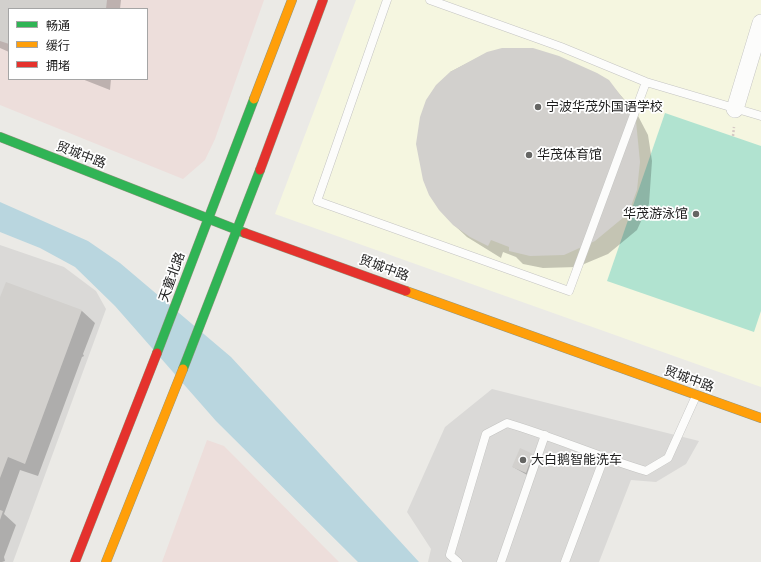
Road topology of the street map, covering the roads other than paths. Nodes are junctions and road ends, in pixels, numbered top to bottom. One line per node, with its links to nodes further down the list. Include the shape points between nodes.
1 (292, 0): 10 (main road, 天童北路)
2 (323, 0): 11 (main road)
3 (387, 0): 6 (lane, via 317,201 569,291)
4 (430, 0): 6 (lane, via 561,47)
5 (761, 23): 7 (street)
6 (646, 82): 7 (lane)
7 (735, 109): 8 (lane)
8 (761, 116)
9 (0, 137): 10 (main road, 贸城中路)
10 (207, 218): 11 (main road, 贸城中路); 16 (main road, 天童北路)
11 (238, 230): 12 (main road, 贸城中路); 17 (main road)
12 (696, 395): 13 (main road, 贸城中路); 15 (lane, via 668,458 646,471)
13 (761, 418)
14 (545, 435): 15 (lane); 18 (lane, via 507,423 486,434 450,555); 19 (lane)
15 (604, 458): 20 (lane)
16 (75, 562)
17 (106, 562)
18 (458, 562)
19 (502, 562)
20 (565, 562)

